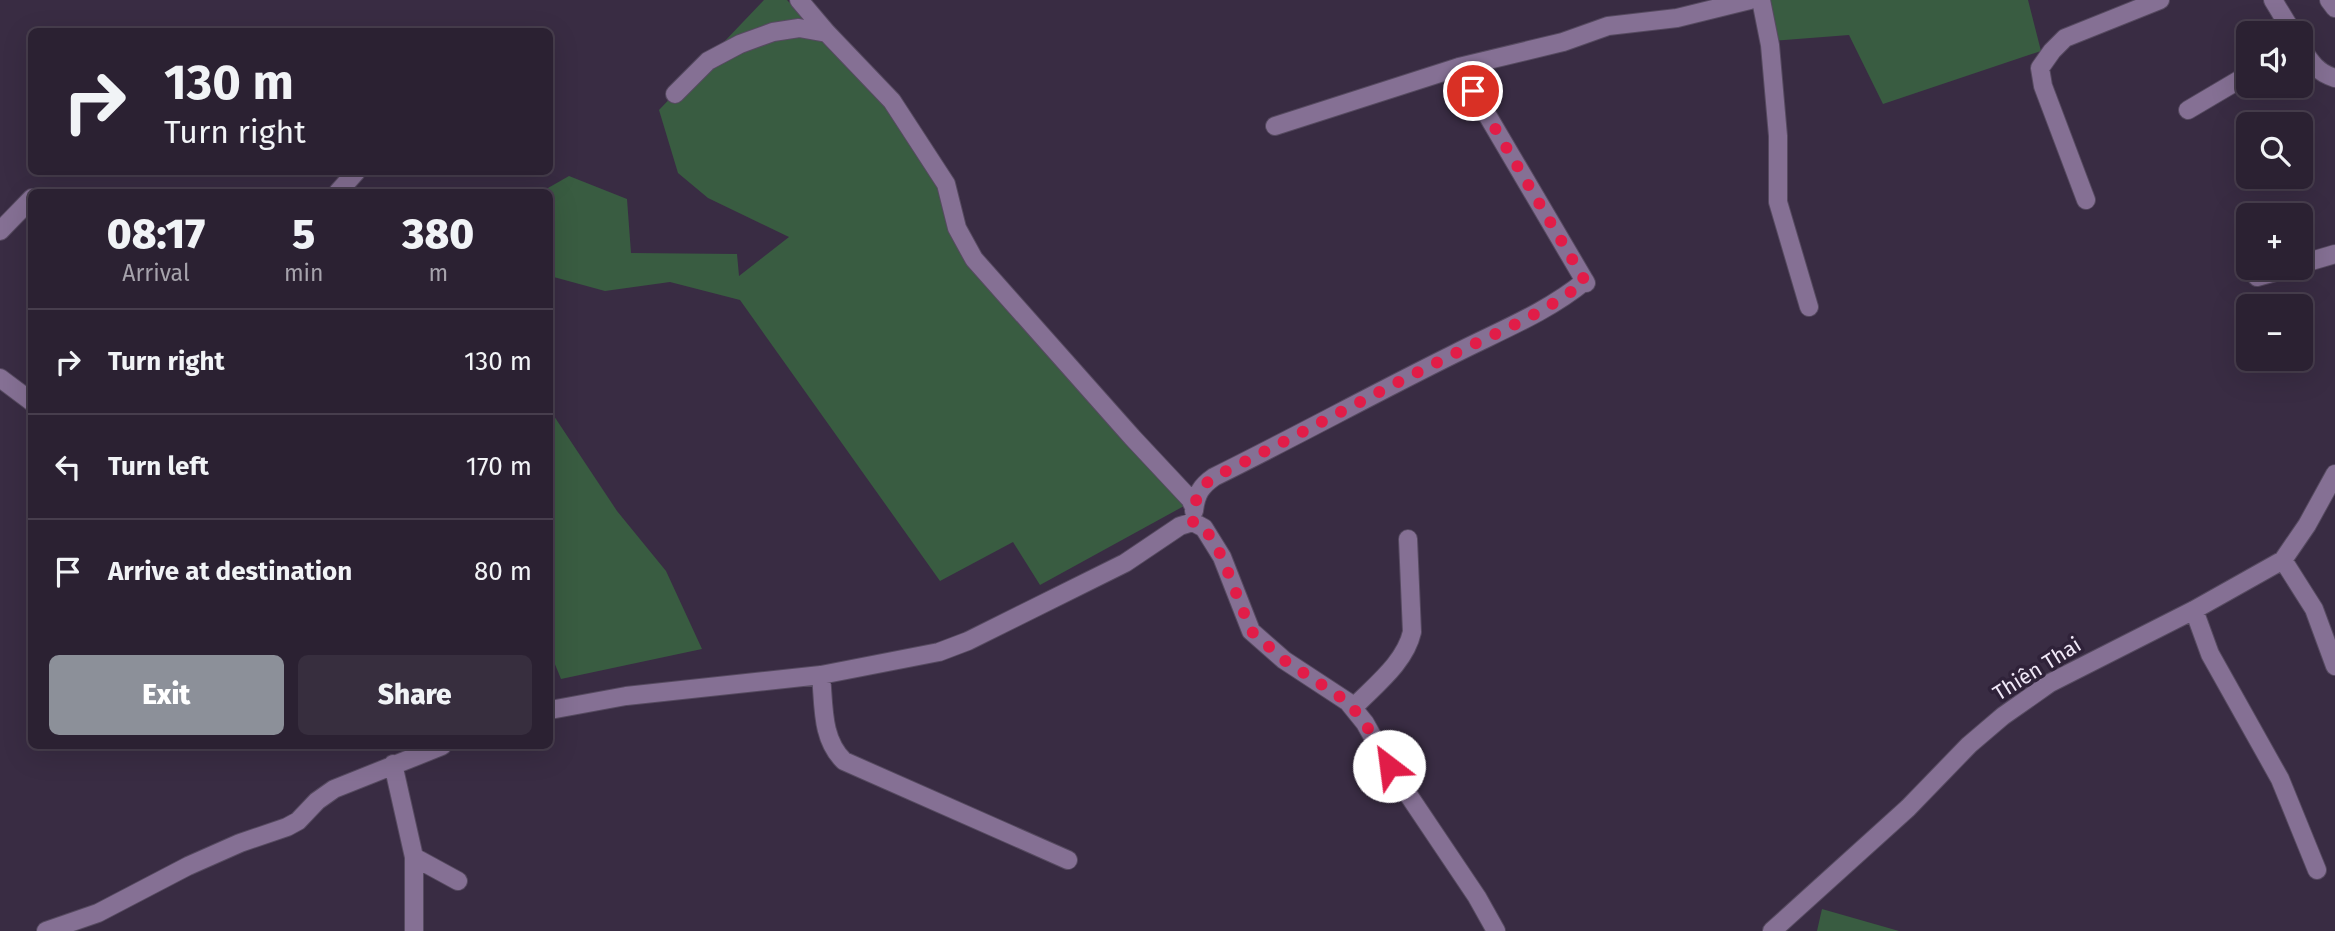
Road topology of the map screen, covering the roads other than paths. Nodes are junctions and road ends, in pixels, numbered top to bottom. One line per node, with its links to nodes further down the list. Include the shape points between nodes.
1 (799, 0): 9 (street)
2 (1750, 0): 11 (street, via 1677,18 1608,26)
3 (1761, 0): 24 (street, via 1777,123 1778,202)
4 (2160, 0): 19 (street, via 2065,38 2040,68)
5 (2273, 0): 8 (street)
6 (2329, 0): 7 (street)
7 (2335, 8)
8 (2286, 21)
9 (827, 33): 14 (street, via 799,28 740,44 708,61); 28 (street, via 892,101 946,184 957,228 974,259 1190,499)
10 (2313, 66): 12 (street)
11 (1459, 67): 16 (street); 28 (street, via 1586,282 1518,323 1214,477 1202,485)
12 (2335, 78)
13 (2236, 82): 15 (street)
14 (675, 94)
15 (2188, 110)
16 (1275, 126)
17 (353, 175): 18 (street)
18 (341, 189)
19 (2086, 200)
20 (28, 202): 21 (street)
21 (0, 231)
22 (2335, 254): 23 (street)
23 (2313, 260)
24 (1809, 307)
25 (0, 378): 26 (street)
26 (28, 399)
27 (2335, 474): 30 (street, Thiên Thai)
28 (1193, 515): 33 (street, via 1125,563 968,641 939,652); 34 (street, via 1222,557 1251,631)
29 (1408, 540): 34 (street, via 1409,644)
30 (2283, 560): 31 (street, Thiên Thai); 32 (street, via 2314,610)
31 (2194, 610): 40 (street, via 2210,654 2280,779); 45 (street, Thiên Thai, via 2050,683 2003,716)
32 (2335, 666)
33 (821, 675): 35 (street, via 626,696); 39 (street, via 827,734 844,761)
34 (1353, 708): 44 (street)
35 (553, 709)
36 (434, 749): 37 (street)
37 (393, 764): 38 (street); 42 (street, via 334,789 287,827 240,843 98,913)
38 (414, 857): 41 (street); 43 (street)
39 (1068, 860)
40 (2317, 870)
41 (458, 881)
42 (46, 931)
43 (414, 931)
44 (1496, 931)
45 (1772, 931)

